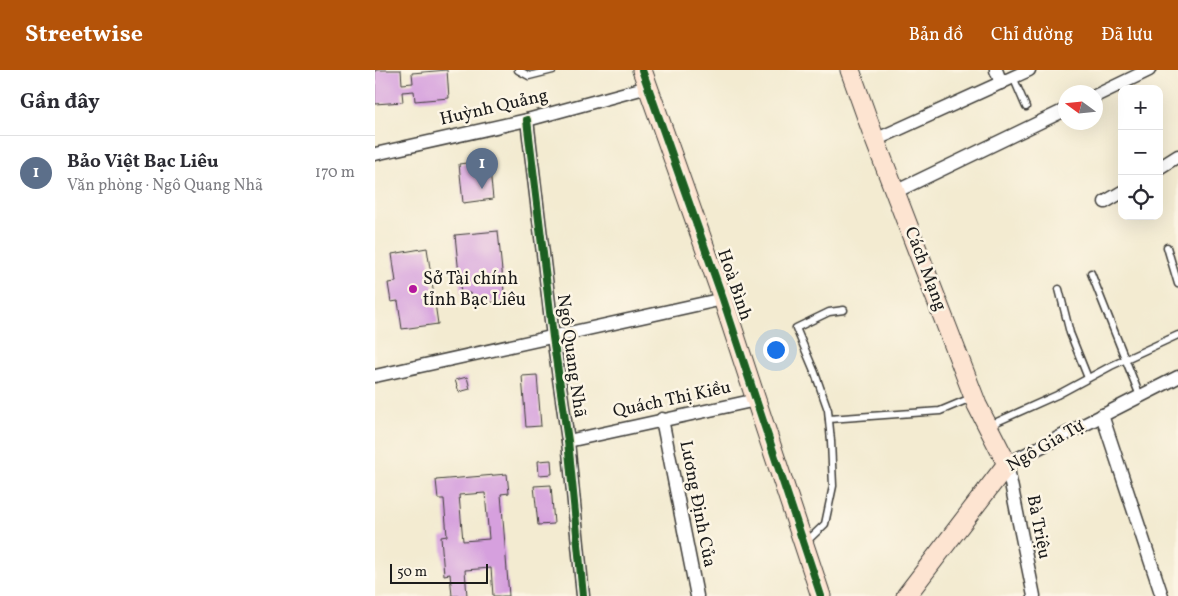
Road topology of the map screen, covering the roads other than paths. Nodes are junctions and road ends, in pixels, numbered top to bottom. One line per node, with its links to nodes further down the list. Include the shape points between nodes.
1 (518, 70): 2 (lane, via 529,76)
2 (553, 70)
3 (850, 70): 14 (main road, Cách Mạng)
4 (996, 70): 9 (street)
5 (1029, 70): 7 (street)
6 (1149, 70): 10 (street)
7 (1013, 77): 9 (street); 11 (lane)
8 (645, 78): 13 (street, Huỳnh Quảng); 25 (main road, Hoà Bình)
9 (1001, 83): 14 (street)
10 (1103, 92)
11 (1026, 107)
12 (1058, 113): 18 (street)
13 (527, 120): 15 (street, Huỳnh Quảng); 28 (street, Ngô Quang Nhã)
14 (875, 140): 18 (main road, Cách Mạng)
15 (375, 154)
16 (1178, 156): 17 (street)
17 (1163, 165)
18 (895, 192): 34 (main road, Cách Mạng)
19 (1118, 194): 20 (street)
20 (1105, 202)
21 (1167, 247): 23 (lane)
22 (1091, 273): 29 (lane)
23 (1178, 284)
24 (1059, 290): 32 (lane, via 1070,332)
25 (723, 299): 28 (street); 35 (main road, Hoà Bình)
26 (844, 310): 37 (lane, via 829,312 796,328 815,373)
27 (1178, 335): 29 (lane)
28 (553, 336): 30 (street); 40 (street, Ngô Quang Nhã)
29 (1125, 359): 32 (lane); 33 (lane)
30 (375, 376)
31 (1178, 377): 33 (street, Ngô Gia Tự)
32 (1088, 378): 39 (lane)
33 (1140, 396): 36 (street, Ngô Gia Tự)
34 (975, 397): 37 (lane, via 940,411); 39 (main road, Cách Mạng)
35 (755, 400): 38 (street, Quách Thị Kiều); 42 (main road, Hoà Bình)
36 (1102, 415): 41 (street, Ngô Gia Tự); 48 (street)
37 (829, 419): 42 (lane, via 833,486 825,524)
38 (662, 420): 40 (street, Quách Thị Kiều); 44 (street, Lương Định Của)
39 (988, 426): 41 (main road, Cách Mạng)
40 (567, 441): 43 (street, Ngô Quang Nhã)
41 (1007, 464): 46 (main road, Ngô Gia Tự); 47 (street, Bà Triệu)
42 (804, 545): 45 (main road, Hoà Bình)
43 (583, 596)
44 (697, 596)
45 (821, 596)
46 (906, 596)
47 (1034, 596)
48 (1163, 596)

